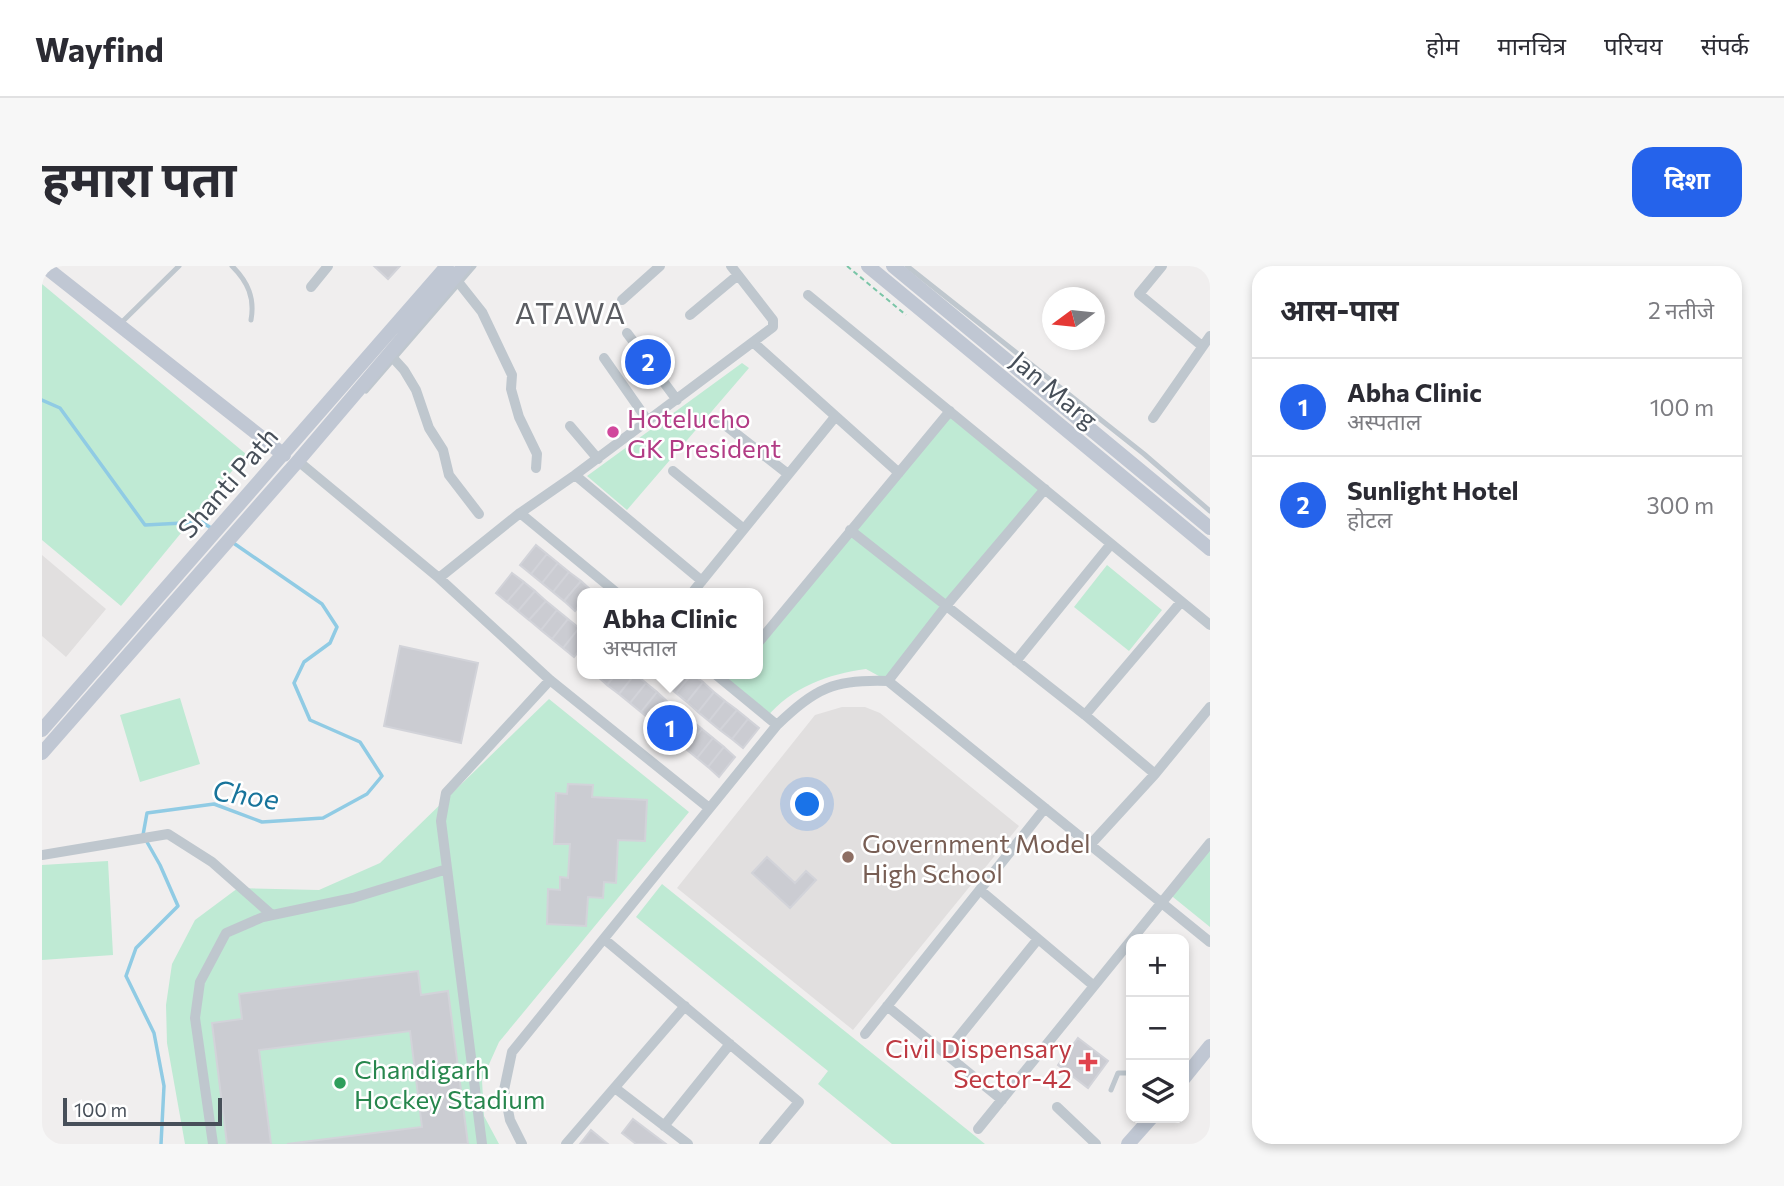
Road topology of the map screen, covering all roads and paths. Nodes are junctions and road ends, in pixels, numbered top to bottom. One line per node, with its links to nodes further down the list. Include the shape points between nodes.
1 (44, 266): 20 (main road)
2 (179, 266): 20 (lane)
3 (232, 266): 19 (lane, via 252,297)
4 (328, 266): 15 (street)
5 (447, 266): 35 (main road, Shanti Path)
6 (464, 266): 27 (main road, Shanti Path)
7 (474, 266): 14 (lane)
8 (660, 266): 17 (street)
9 (868, 266): 51 (main road, Jan Marg)
10 (893, 266): 47 (main road, Jan Marg)
11 (907, 266): 44 (lane)
12 (1162, 266): 24 (street, via 1139,294)
13 (734, 270): 18 (street); 23 (street, via 775,323)
14 (459, 283): 26 (lane); 38 (street, via 482,312 512,375 511,388 537,454)
15 (311, 287)
16 (808, 295): 29 (street)
17 (622, 300)
18 (690, 314)
19 (251, 320)
20 (119, 326): 35 (main road)
21 (627, 333): 28 (street)
22 (1210, 337): 24 (street)
23 (754, 343): 28 (street); 30 (street)
24 (1202, 346): 32 (street)
25 (604, 358): 33 (street)
26 (394, 359): 27 (lane, via 365,392); 46 (street, via 416,390 449,475)
27 (351, 399): 37 (main road, Shanti Path)
28 (677, 400): 33 (street)
29 (950, 411): 40 (street); 43 (street)
30 (835, 417): 40 (street); 41 (street)
31 (716, 418): 41 (street)
32 (1153, 418)
33 (648, 421): 36 (street)
34 (570, 426): 36 (street)
35 (284, 455): 52 (main road, Shanti Path, via 236,507)
36 (598, 458): 42 (street)
37 (298, 461): 52 (main road, Shanti Path, via 248,518); 53 (street)
38 (537, 468)
39 (673, 471): 48 (street)
40 (899, 473): 49 (street)
41 (788, 474): 48 (street)
42 (575, 475): 45 (street); 54 (street)
43 (1045, 489): 50 (street); 58 (street)
44 (1210, 511)
45 (520, 513): 53 (street); 55 (street)
46 (479, 514)
47 (1210, 528)
48 (744, 529): 54 (street)
49 (850, 530): 58 (street); 60 (street)
50 (1111, 544): 57 (street); 61 (street)
51 (1210, 549)
52 (190, 572): 68 (main road, Shanti Path); 69 (main road, Shanti Path)
53 (439, 578): 63 (street)
54 (702, 581): 56 (street)
55 (611, 588)
56 (696, 588)
57 (1181, 601): 59 (street); 66 (street)
58 (946, 606): 61 (street); 64 (street)
59 (1210, 625)
60 (763, 637)
61 (1016, 661): 66 (street)
62 (730, 679): 67 (street)
63 (550, 680): 71 (street); 76 (street, via 446,793 441,821)
64 (888, 681): 67 (street, via 834,685 809,696); 72 (street)
65 (1210, 707): 70 (street)
66 (1085, 715): 70 (street)
67 (777, 725): 71 (street)
68 (42, 730)
69 (42, 753)
70 (1155, 774): 74 (street)
71 (709, 808): 80 (street)
72 (1045, 808): 74 (street); 77 (street)
73 (1210, 843): 78 (street)
74 (1090, 845): 78 (street)
75 (42, 855): 79 (street, via 168,834 212,862)
76 (447, 869): 79 (street, via 353,898); 100 (street)
77 (980, 890): 81 (street); 85 (street)
78 (1161, 902): 82 (street); 83 (street)
79 (272, 915): 99 (street, via 226,933 200,982 195,1018)
80 (604, 939): 84 (street); 101 (street, via 512,1052 503,1090)
81 (1038, 939): 83 (street); 89 (street)
82 (1210, 942)
83 (1094, 986): 94 (street)
84 (685, 1006): 87 (street); 92 (street)
85 (887, 1006): 86 (street); 89 (street)
86 (865, 1034)
87 (730, 1044): 97 (street); 104 (street, via 799,1102)
88 (1210, 1046): 90 (main road)
89 (946, 1054): 94 (street)
90 (1189, 1072)
91 (1126, 1073): 93 (lane, via 1118,1073)
92 (615, 1088): 97 (street); 102 (street)
93 (1111, 1090)
94 (1002, 1100): 98 (street)
95 (1057, 1107): 105 (street)
96 (1147, 1123): 106 (main road)
97 (664, 1126): 103 (street)
98 (978, 1129)
99 (213, 1144)
100 (482, 1144)
101 (522, 1144)
102 (566, 1144)
103 (688, 1144)
104 (764, 1144)
105 (1096, 1144)
106 (1128, 1144)

